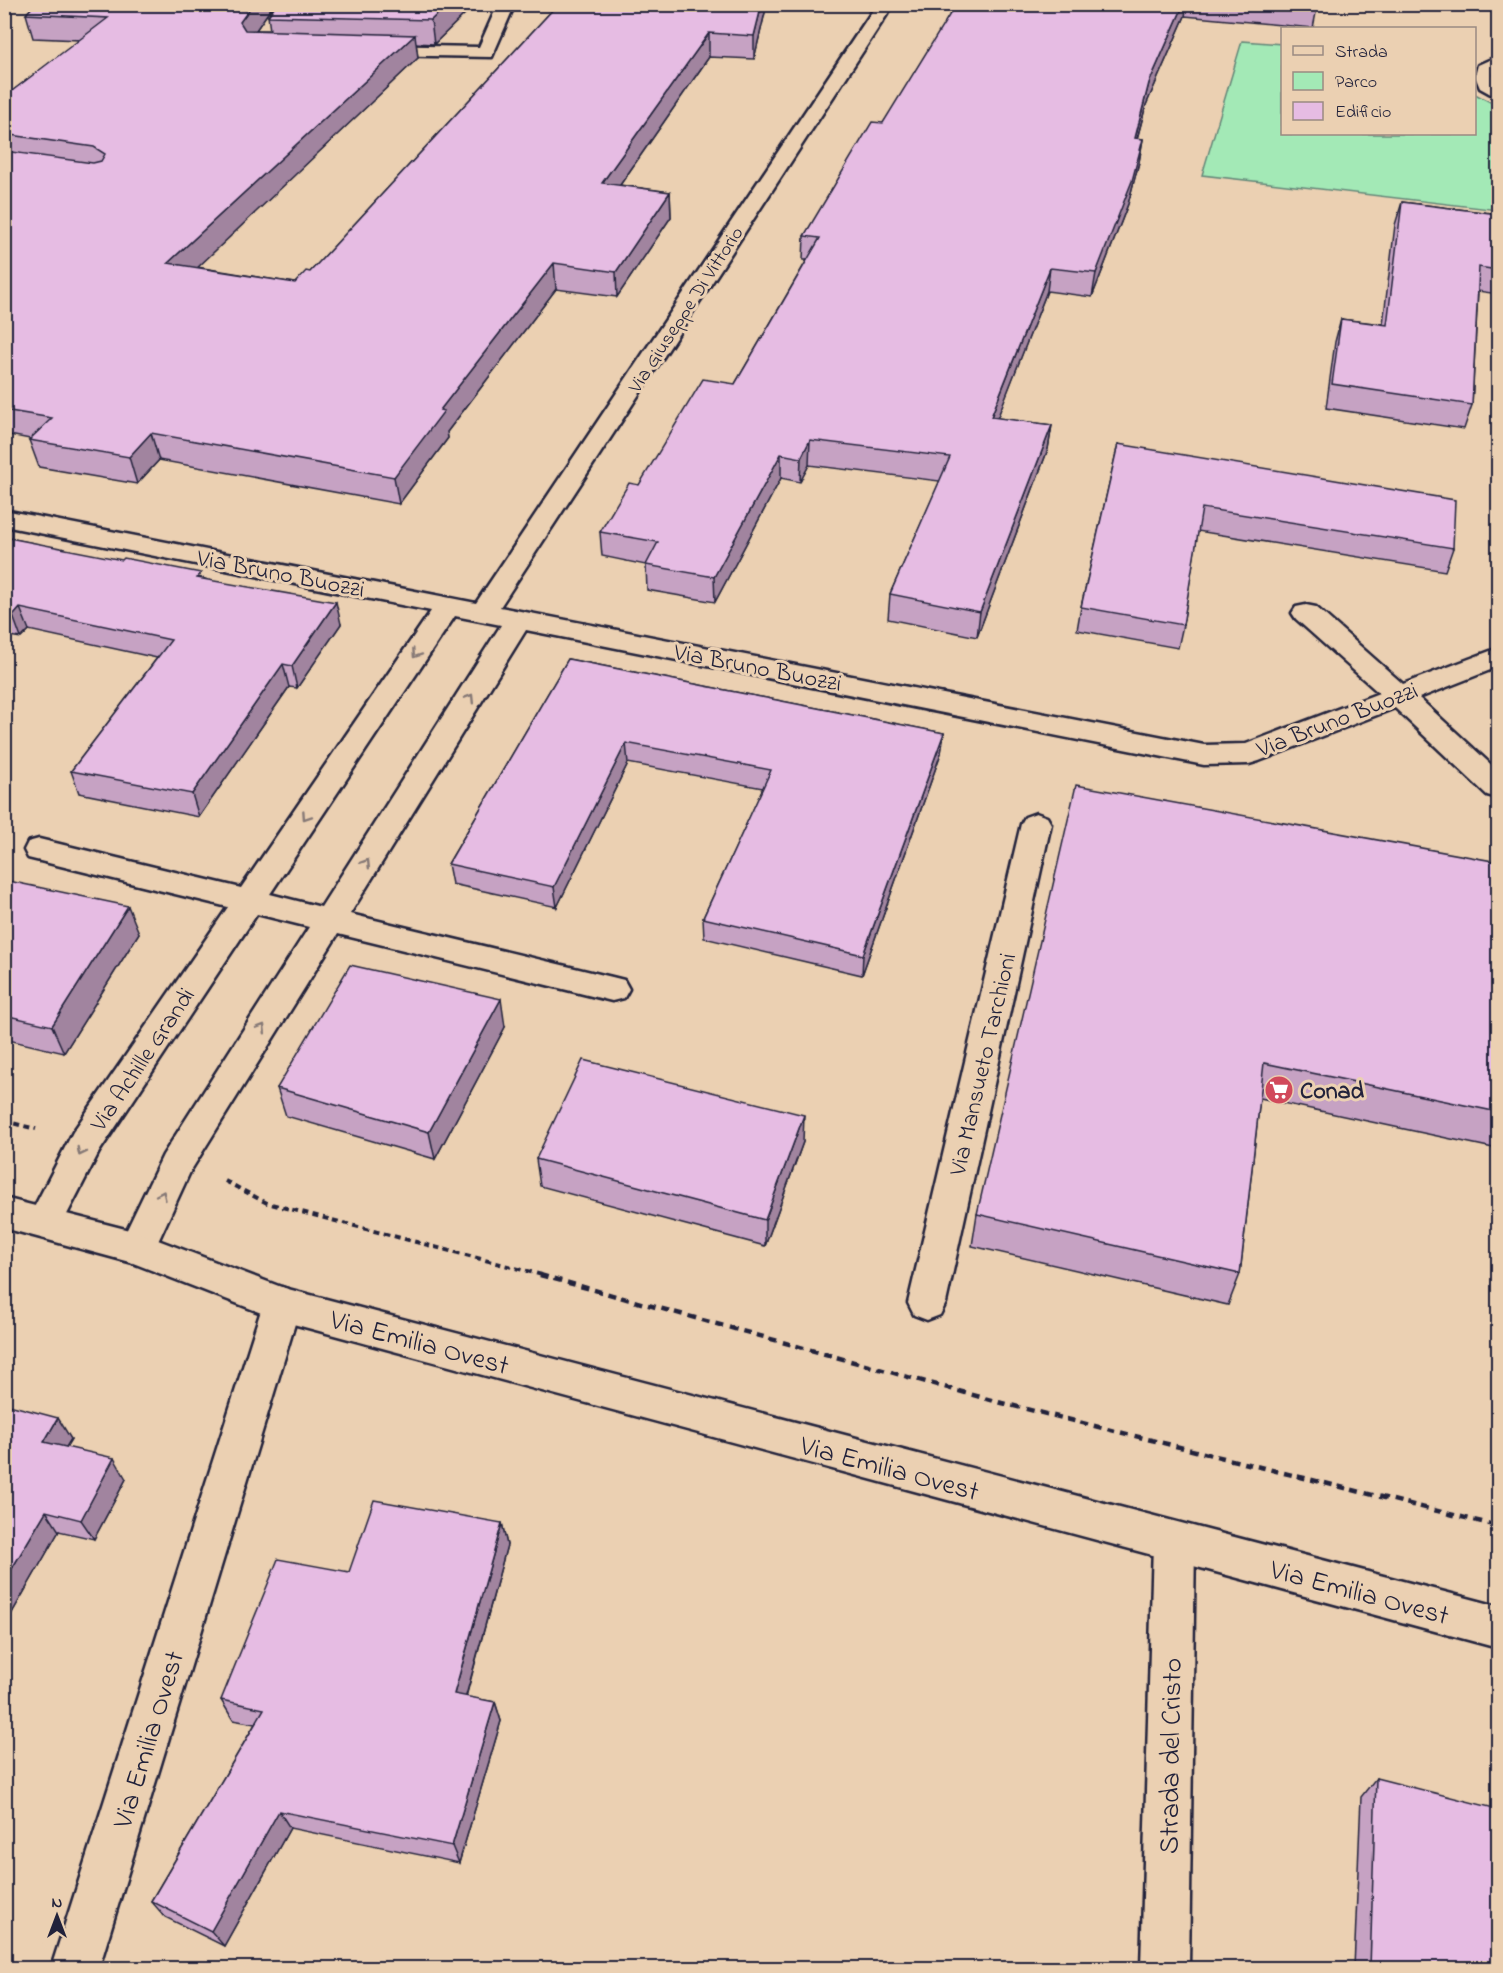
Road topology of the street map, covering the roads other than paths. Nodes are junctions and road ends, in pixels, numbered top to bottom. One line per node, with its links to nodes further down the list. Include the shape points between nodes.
1 (507, 4): 3 (street, via 486,53)
2 (886, 4): 8 (street, Via Giuseppe Di Vittorio)
3 (360, 50)
4 (1498, 62): 5 (street, via 1485,69 1484,76)
5 (1498, 92)
6 (4, 518): 7 (street, Via Bruno Buozzi)
7 (448, 606): 8 (street, Via Bruno Buozzi); 16 (street, Via Achille Grandi, one-way to 16)
8 (483, 613): 10 (street, Via Bruno Buozzi)
9 (1306, 613): 12 (street)
10 (518, 620): 12 (street, Via Bruno Buozzi, via 1204,755 1249,754); 17 (street, one-way to 10)
11 (1498, 657): 12 (street, Via Bruno Buozzi)
12 (1400, 696): 13 (street)
13 (1498, 788)
14 (1036, 825): 22 (street, Via Mansueto Tarchioni)
15 (39, 850): 16 (street)
16 (249, 901): 17 (street); 20 (street, Via Achille Grandi, one-way to 20, via 86,1142)
17 (330, 921): 18 (street); 21 (street, one-way to 17, via 176,1165)
18 (612, 989)
19 (4, 1213): 20 (street, Via Emilia Ovest)
20 (44, 1223): 21 (street, Via Emilia Ovest)
21 (137, 1248): 23 (street, Via Emilia Ovest)
22 (927, 1303)
23 (282, 1304): 24 (street, Via Emilia Ovest); 26 (street, Via Emilia Ovest)
24 (1174, 1543): 25 (street, Via Emilia Ovest); 27 (street, Strada del Cristo)
25 (1498, 1627)
26 (75, 1968)
27 (1165, 1968)

